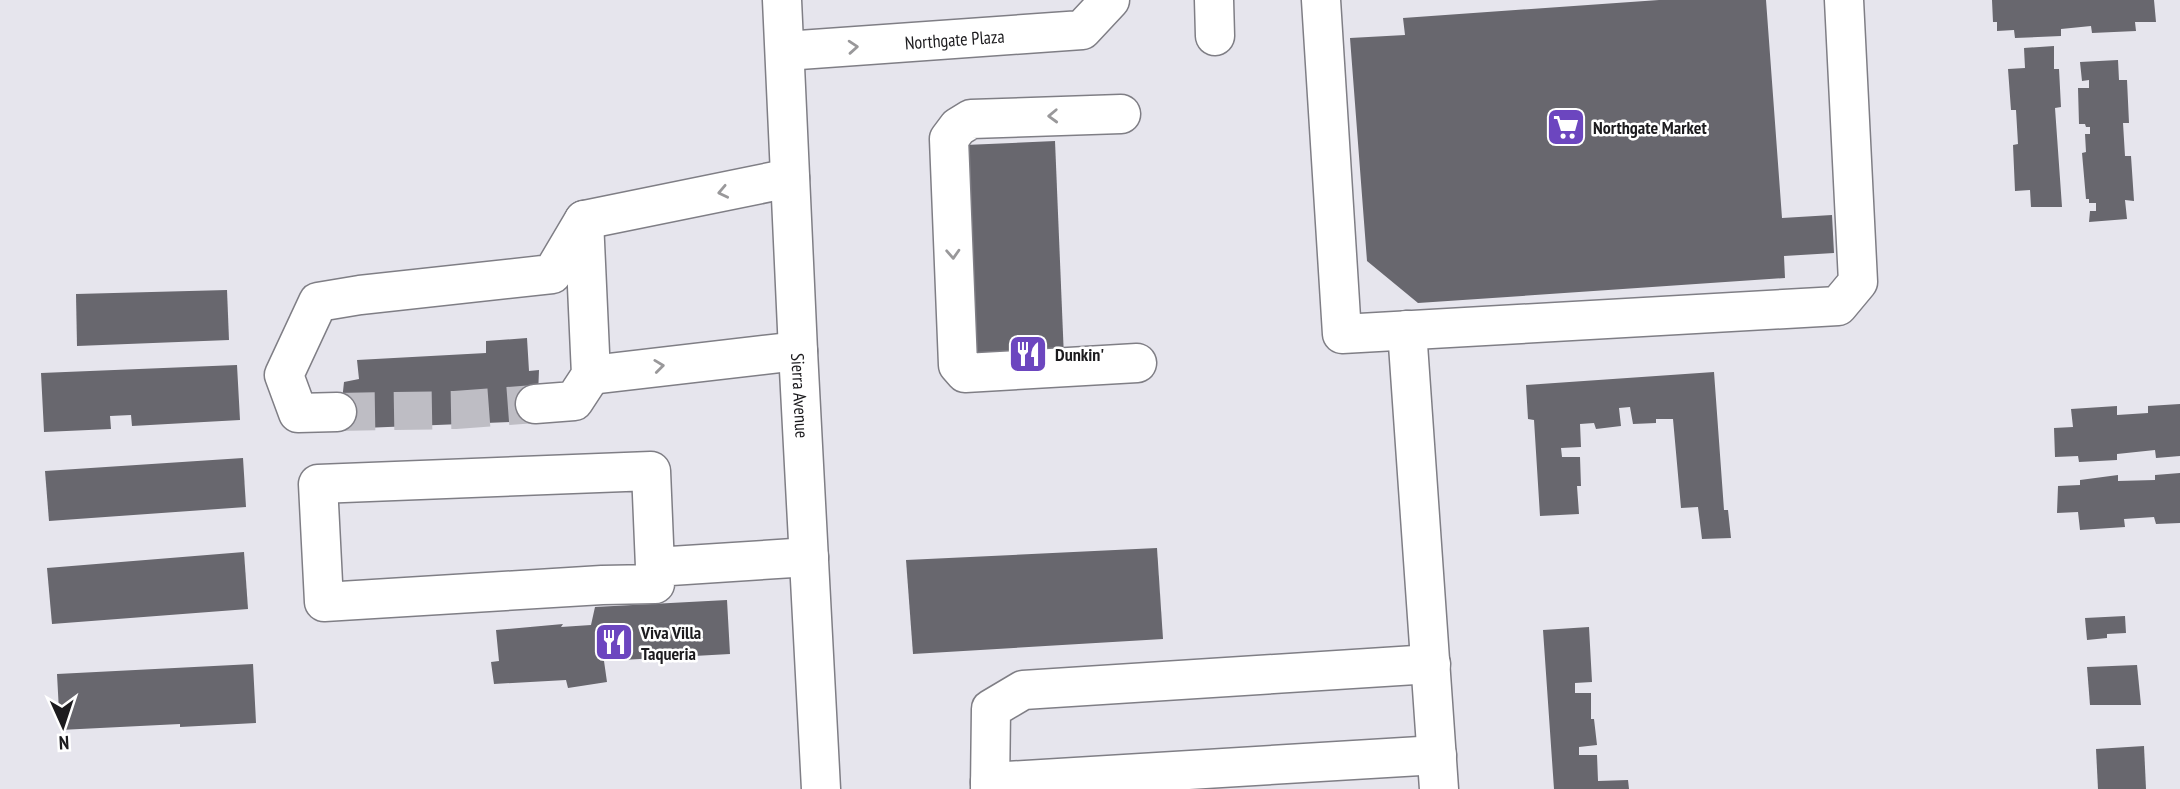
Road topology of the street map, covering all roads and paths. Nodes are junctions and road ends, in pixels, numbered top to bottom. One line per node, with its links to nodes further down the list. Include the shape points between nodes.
1 (782, 0): 2 (main road); 6 (main road, Sierra Avenue)
2 (788, 0)
3 (1110, 0): 6 (main road, Northgate Plaza, one-way to 3, via 1082,30)
4 (1321, 0): 10 (main road, via 1342,334)
5 (1844, 0): 10 (main road, via 1858,282 1838,306)
6 (785, 51): 8 (main road, Sierra Avenue)
7 (1121, 114): 12 (main road, one-way to 12, via 971,119 949,139 958,365 965,373)
8 (790, 178): 9 (main road, one-way to 9); 11 (main road, Sierra Avenue)
9 (584, 220): 13 (main road); 15 (main road, via 552,274 318,302 284,375 298,413)
10 (1408, 330): 18 (main road)
11 (798, 351): 13 (main road, one-way to 11); 16 (main road, Sierra Avenue)
12 (1137, 363)
13 (591, 375): 14 (main road, via 574,401)
14 (535, 404)
15 (337, 412)
16 (809, 557): 17 (main road); 22 (main road, Sierra Avenue)
17 (655, 567): 17 (main road, via 650,471 318,484 324,602 655,584)
18 (1430, 664): 19 (main road); 21 (main road, via 1023,690 991,709)
19 (1438, 772): 20 (main road)
20 (1315, 776): 21 (main road)
21 (990, 785)
22 (821, 789)

